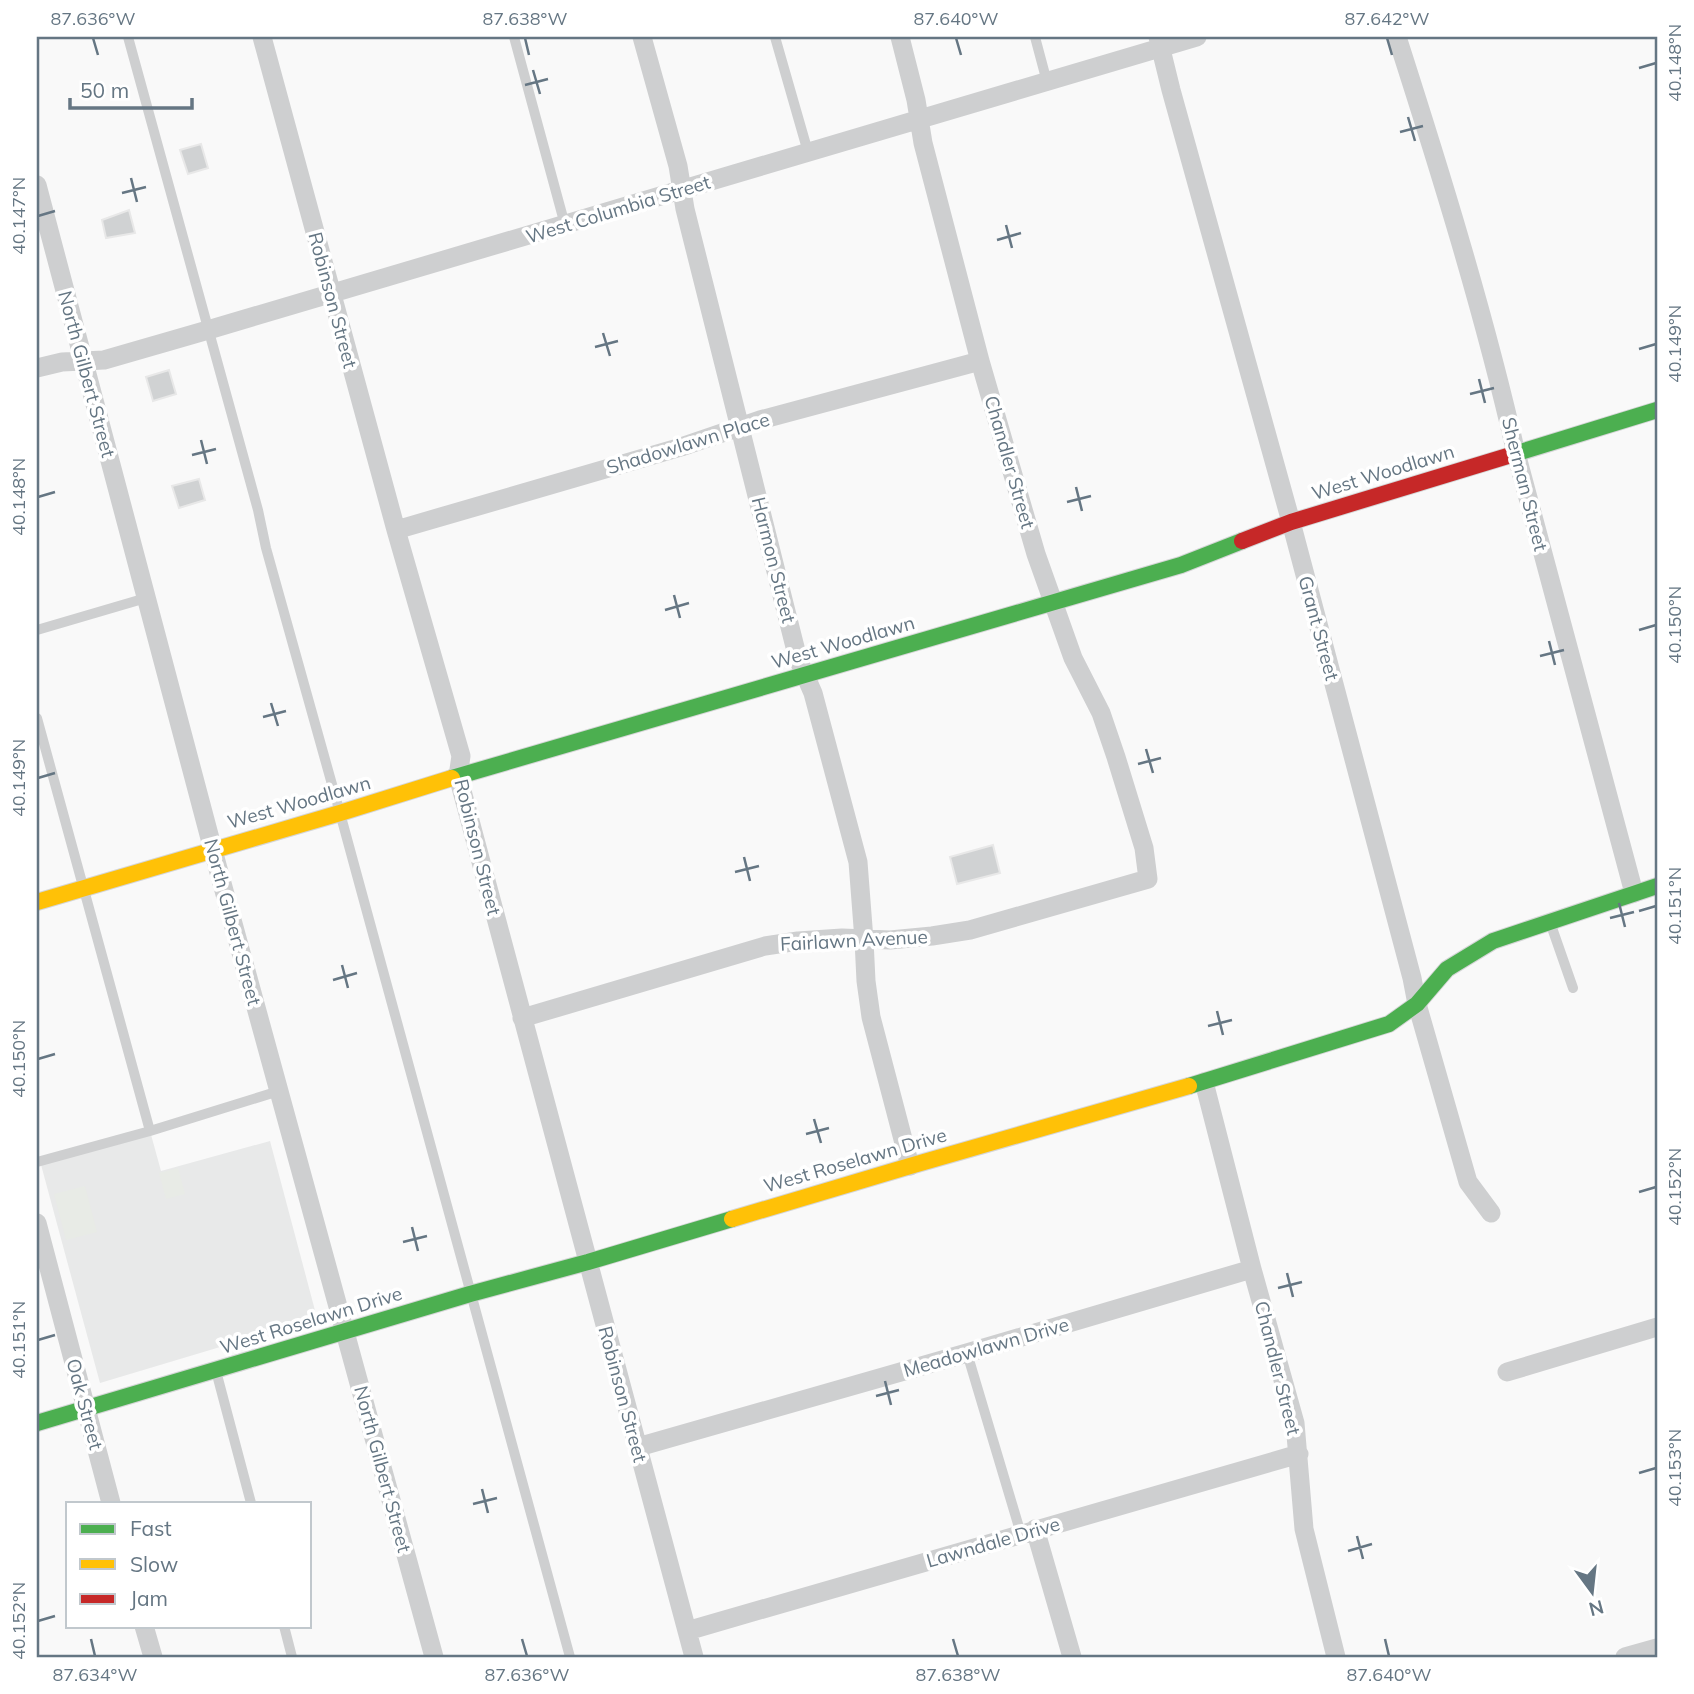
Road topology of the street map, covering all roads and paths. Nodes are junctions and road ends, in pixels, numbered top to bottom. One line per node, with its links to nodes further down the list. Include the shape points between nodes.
1 (128, 37): 18 (lane)
2 (262, 37): 17 (street, Robinson Street)
3 (514, 37): 16 (lane)
4 (642, 37): 15 (street, Harmon Street)
5 (775, 37): 13 (lane)
6 (900, 37): 12 (street, Chandler Street)
7 (1035, 37): 11 (lane)
8 (1197, 37): 10 (street, West Columbia Street)
9 (1397, 37): 24 (street, Sherman Street, via 1442,179)
10 (1160, 43): 11 (street, West Columbia Street); 25 (street, Grant Street)
11 (1047, 82): 12 (street, West Columbia Street)
12 (920, 120): 13 (street, West Columbia Street); 19 (street, Chandler Street)
13 (808, 152): 15 (street, West Columbia Street)
14 (37, 185): 20 (street, North Gilbert Street)
15 (682, 190): 16 (street, West Columbia Street); 23 (street, Harmon Street)
16 (565, 225): 17 (street, West Columbia Street)
17 (332, 294): 18 (street, West Columbia Street); 26 (street, Robinson Street)
18 (208, 330): 20 (street, West Columbia Street, via 104,360); 33 (lane)
19 (980, 360): 23 (street, Shadowlawn Place); 28 (street, Chandler Street)
20 (83, 361): 21 (street, West Columbia Street); 27 (street, North Gilbert Street)
21 (37, 368)
22 (1657, 410): 24 (street, West Woodlawn)
23 (741, 427): 26 (street, Shadowlawn Place); 30 (street, Harmon Street)
24 (1516, 453): 25 (street, West Woodlawn); 38 (street, Sherman Street)
25 (1291, 522): 28 (street, West Woodlawn, via 1181,565); 43 (street, Grant Street)
26 (396, 530): 32 (street, Robinson Street, via 461,756)
27 (146, 598): 29 (lane); 34 (street, North Gilbert Street)
28 (1053, 603): 30 (street, West Woodlawn); 35 (street, Chandler Street, via 1116,757 1144,848)
29 (37, 630)
30 (805, 674): 32 (street, West Woodlawn); 41 (street, Harmon Street, via 858,862)
31 (37, 718): 37 (lane)
32 (458, 776): 33 (street, West Woodlawn); 44 (street, Robinson Street)
33 (340, 813): 34 (street, West Woodlawn); 54 (lane)
34 (212, 849): 37 (street, West Woodlawn); 46 (street, North Gilbert Street)
35 (1147, 879): 41 (street, Fairlawn Avenue, via 970,930)
36 (1657, 886): 38 (street, West Roselawn Drive)
37 (84, 888): 39 (street, West Woodlawn); 47 (lane)
38 (1634, 893): 40 (street, West Roselawn Drive)
39 (37, 902)
40 (1550, 921): 42 (lane); 43 (street, West Roselawn Drive, via 1493,941 1447,969)
41 (864, 940): 44 (street, Fairlawn Avenue, via 765,946); 49 (street, Harmon Street, via 871,1017)
42 (1573, 988)
43 (1417, 1004): 45 (street, West Roselawn Drive, via 1389,1024); 50 (street, Grant Street, via 1468,1182)
44 (522, 1018): 52 (street, Robinson Street)
45 (1204, 1082): 49 (street, West Roselawn Drive); 53 (street, Chandler Street)
46 (279, 1091): 47 (lane); 56 (street, North Gilbert Street)
47 (150, 1131): 48 (lane)
48 (37, 1162)
49 (909, 1166): 52 (street, West Roselawn Drive)
50 (1492, 1213)
51 (37, 1223): 60 (street, Oak Street)
52 (587, 1262): 54 (street, West Roselawn Drive); 62 (street, Robinson Street)
53 (1252, 1269): 57 (street, Meadowlawn Drive); 63 (street, Chandler Street, via 1295,1423)
54 (470, 1294): 56 (street, West Roselawn Drive); 74 (lane)
55 (1657, 1327): 59 (street)
56 (345, 1331): 58 (street, West Roselawn Drive); 73 (street, North Gilbert Street)
57 (967, 1353): 62 (street, Meadowlawn Drive); 66 (lane)
58 (216, 1371): 60 (street, West Roselawn Drive); 65 (lane)
59 (1507, 1373)
60 (86, 1408): 61 (street, West Roselawn Drive); 64 (street, Oak Street)
61 (37, 1423)
62 (638, 1447): 69 (street, Robinson Street)
63 (1298, 1454): 66 (street, Lawndale Drive); 77 (street, Chandler Street, via 1304,1529)
64 (111, 1502)
65 (251, 1502)
66 (1028, 1531): 69 (street, Lawndale Drive); 76 (street)
67 (145, 1628): 71 (street)
68 (285, 1628): 72 (lane)
69 (687, 1630): 75 (street, Robinson Street)
70 (1657, 1648): 78 (street)
71 (153, 1657)
72 (292, 1657)
73 (434, 1657)
74 (570, 1657)
75 (694, 1657)
76 (1072, 1657)
77 (1336, 1657)
78 (1625, 1657)

